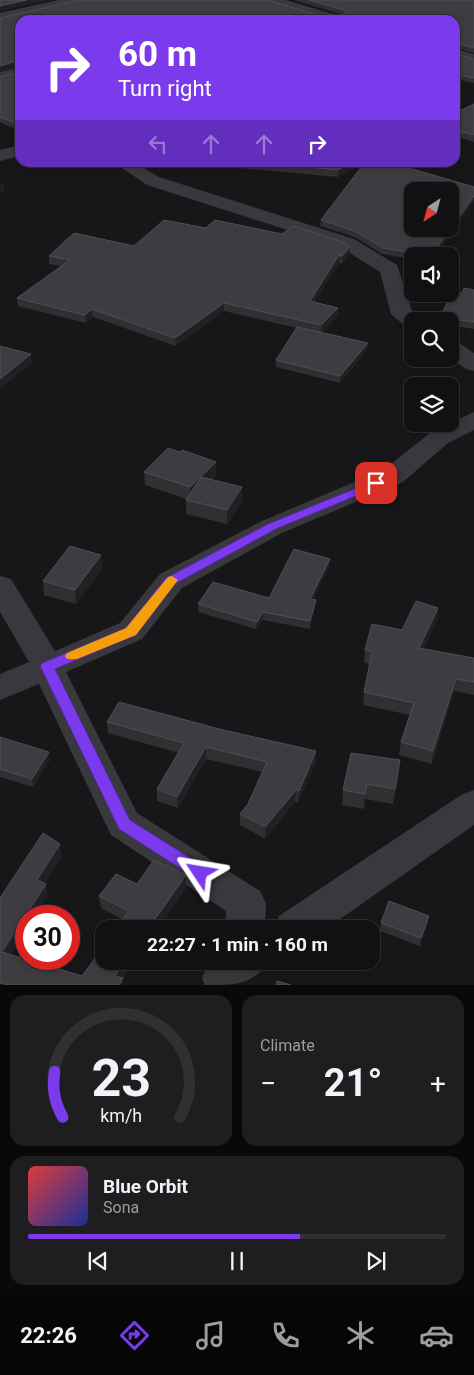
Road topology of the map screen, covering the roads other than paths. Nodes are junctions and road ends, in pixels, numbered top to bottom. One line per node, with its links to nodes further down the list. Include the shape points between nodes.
1 (75, 0): 3 (street)
2 (272, 0): 4 (street)
3 (4, 13)
4 (322, 15)
5 (15, 72): 6 (street)
6 (0, 76)
7 (15, 152): 8 (street)
8 (0, 156)
9 (129, 167): 10 (street, via 153,181 347,243 390,269)
10 (404, 315)
11 (459, 353): 12 (street)
12 (474, 364)
13 (474, 420): 15 (street, via 439,438 393,476 272,527 171,581 131,631)
14 (0, 586): 15 (street)
15 (47, 666): 16 (street); 18 (street, via 124,824 246,902)
16 (0, 688)
17 (474, 805): 19 (street)
18 (245, 920)
19 (306, 920)

